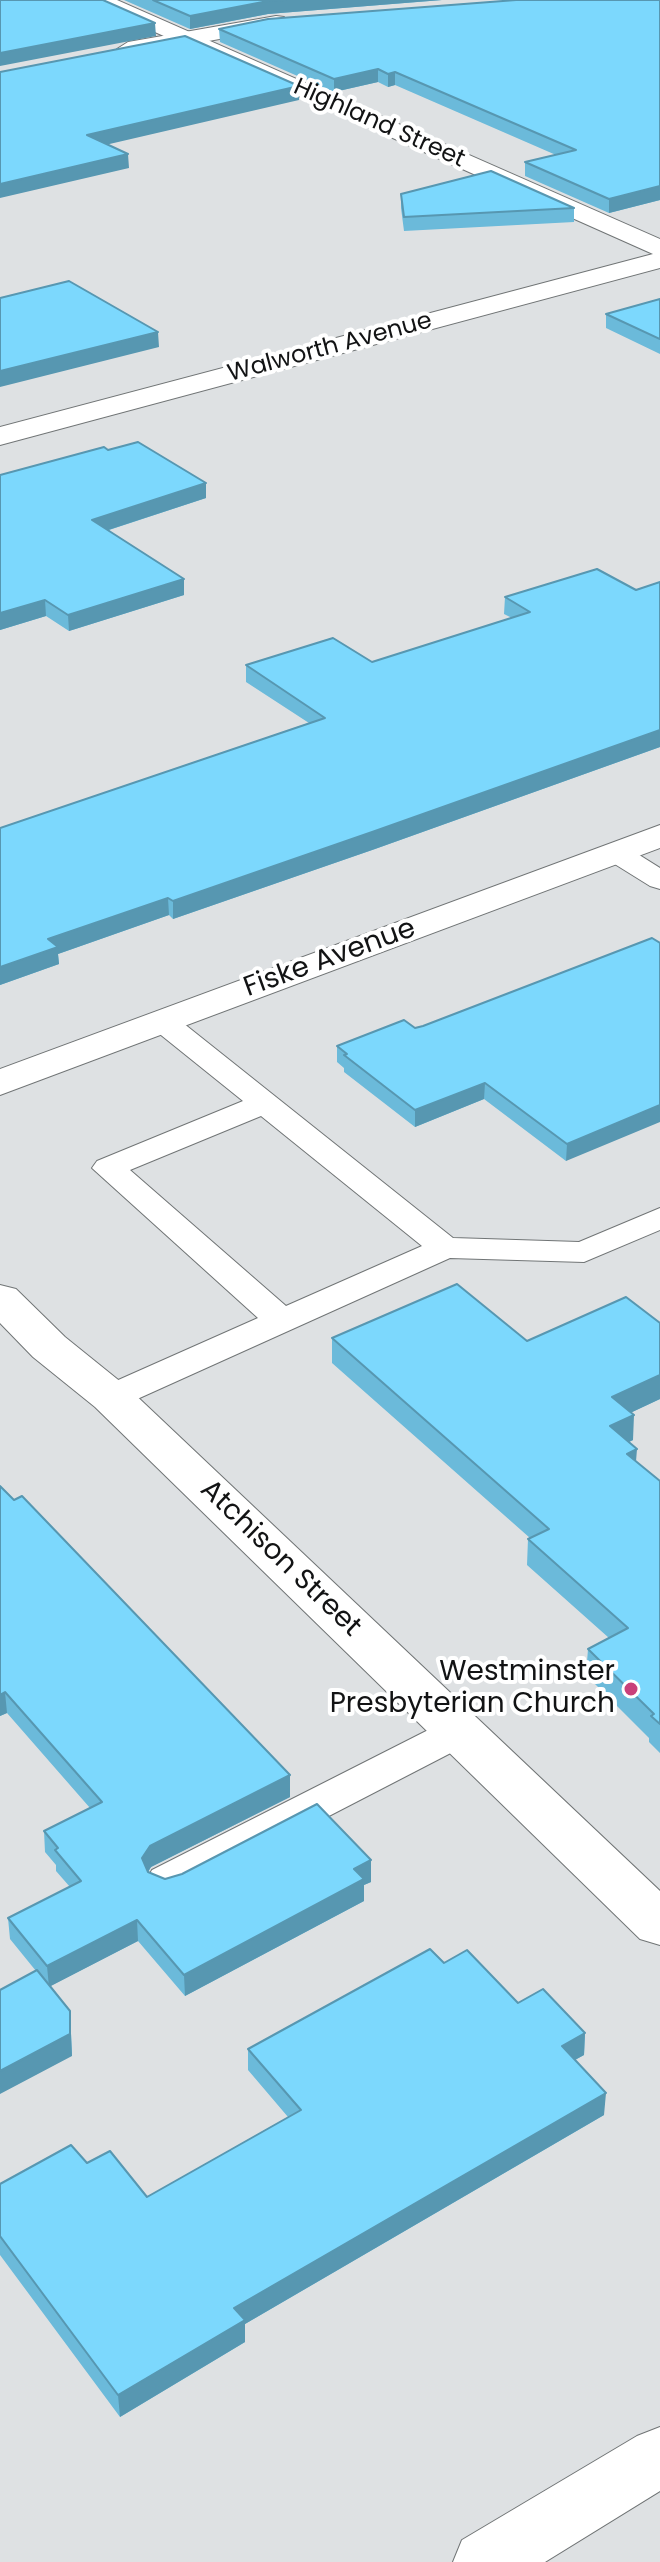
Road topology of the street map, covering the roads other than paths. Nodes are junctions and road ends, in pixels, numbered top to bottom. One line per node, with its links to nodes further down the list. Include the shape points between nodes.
1 (99, 0): 3 (street, Highland Street)
2 (294, 20): 3 (street)
3 (183, 38): 4 (street); 5 (street, Highland Street)
4 (107, 53)
5 (660, 248)
6 (660, 260): 7 (street, Walworth Avenue)
7 (0, 436)
8 (660, 836): 9 (street, Fiske Avenue)
9 (615, 852): 10 (lane); 11 (street, Fiske Avenue)
10 (660, 880)
11 (162, 1021): 12 (street, Fiske Avenue); 13 (lane)
12 (0, 1083)
13 (264, 1104): 15 (lane); 17 (lane, via 108,1168)
14 (660, 1218): 15 (lane, via 584,1252)
15 (445, 1248): 17 (lane)
16 (0, 1298): 18 (street, Atchison Street)
17 (281, 1320): 18 (lane)
18 (111, 1397): 19 (street, Atchison Street)
19 (458, 1732): 20 (lane); 21 (street, Atchison Street)
20 (167, 1881)
21 (660, 1924)
22 (660, 2456): 23 (street)
23 (486, 2562)

